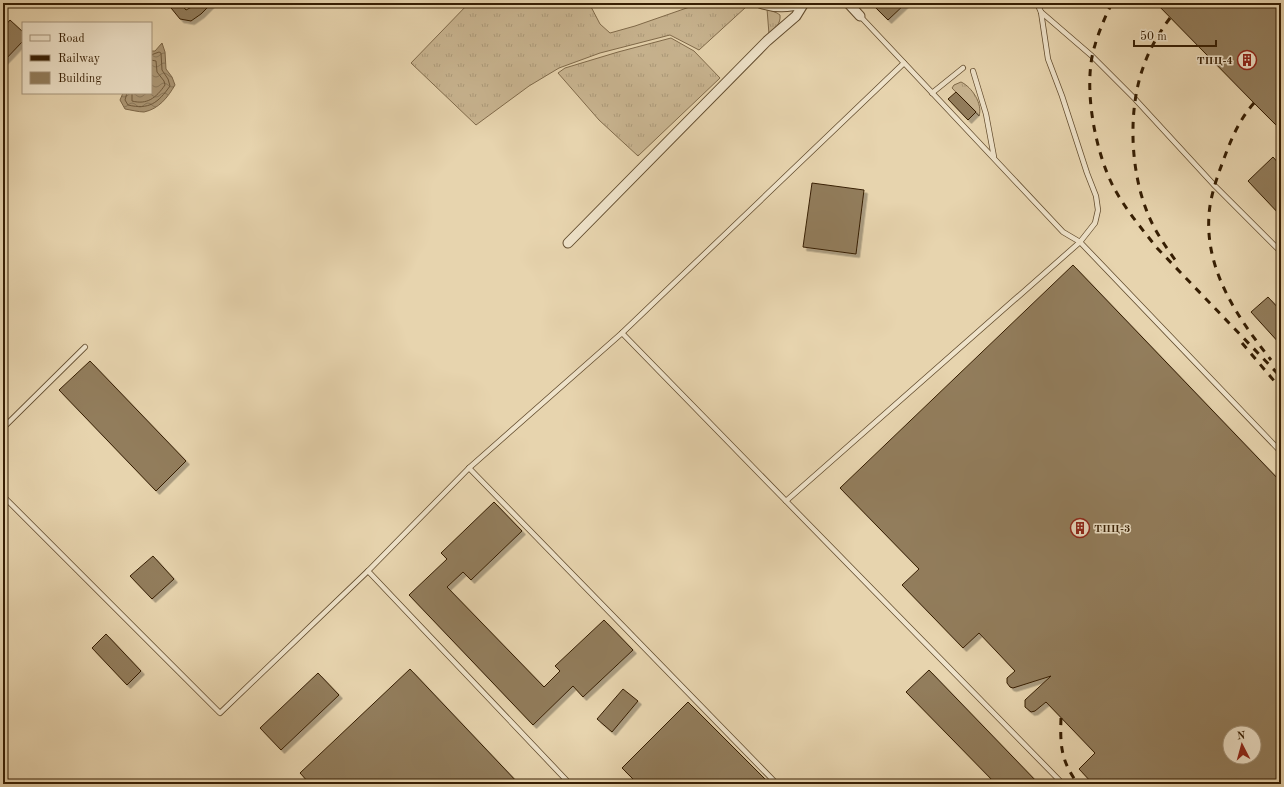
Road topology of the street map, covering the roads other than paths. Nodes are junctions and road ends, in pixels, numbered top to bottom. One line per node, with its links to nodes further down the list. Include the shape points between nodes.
1 (760, 3): 2 (street, via 777,7)
2 (804, 3): 13 (street, via 796,16 766,41)
3 (848, 3): 6 (street)
4 (1037, 3): 5 (lane)
5 (1041, 12): 12 (lane, via 1048,59 1096,196 1098,210 1095,223); 14 (lane, via 1098,61)
6 (860, 16): 7 (lane)
7 (904, 63): 10 (lane); 15 (lane)
8 (963, 68): 10 (lane)
9 (973, 71): 11 (lane, via 986,114)
10 (932, 92): 11 (lane)
11 (994, 157): 12 (lane, via 1063,232)
12 (1080, 242): 18 (lane); 21 (lane)
13 (568, 243)
14 (1281, 252)
15 (622, 332): 19 (lane); 21 (lane)
16 (85, 347): 17 (lane)
17 (3, 428)
18 (1281, 452)
19 (469, 468): 22 (lane); 24 (lane)
20 (3, 496): 22 (lane, via 220,713)
21 (786, 501): 25 (lane)
22 (368, 571): 23 (lane)
23 (570, 784)
24 (776, 784)
25 (1063, 784)

